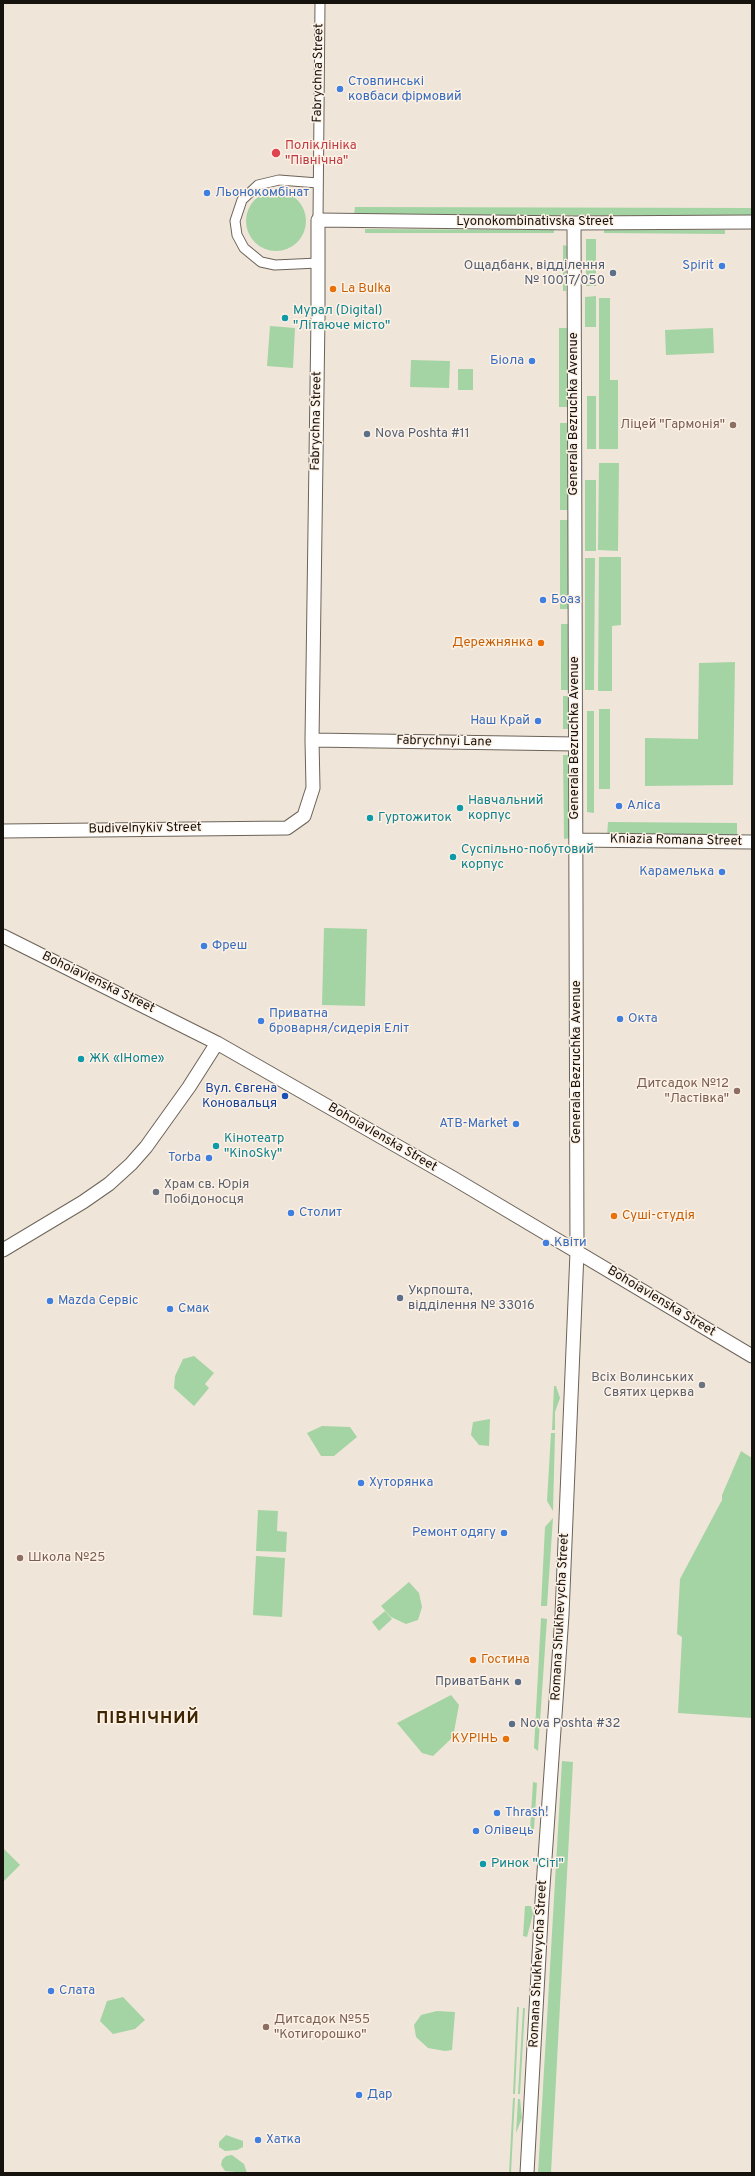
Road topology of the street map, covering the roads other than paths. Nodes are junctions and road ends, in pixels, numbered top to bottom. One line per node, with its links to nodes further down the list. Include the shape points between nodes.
1 (320, 3): 2 (street, Fabrychna Street)
2 (318, 183): 3 (street, Fabrychna Street); 6 (street, via 279,180 258,185 242,200 235,221 237,235 244,248 261,262 275,265)
3 (318, 220): 5 (street, Lyonokombinativska Street); 6 (street, Fabrychna Street)
4 (752, 222): 5 (street, Lyonokombinativska Street)
5 (574, 223): 8 (street, Generala Bezruchka Avenue)
6 (318, 263): 7 (street, Fabrychna Street)
7 (312, 740): 8 (street, Fabrychnyi Lane); 9 (street, Fabrychna Street, via 313,788 304,816)
8 (575, 744): 11 (street, Generala Bezruchka Avenue)
9 (287, 828): 10 (street, Budivelnykiv Street)
10 (3, 831)
11 (576, 840): 12 (street, Kniazia Romana Street); 16 (street, Generala Bezruchka Avenue)
12 (752, 842)
13 (3, 936): 14 (street, Bohoiavlenska Street)
14 (217, 1043): 15 (street, via 189,1087 131,1164 109,1184 83,1202); 16 (street, Bohoiavlenska Street)
15 (3, 1250)
16 (577, 1252): 17 (street, Bohoiavlenska Street); 18 (street, Romana Shukhevycha Street, via 561,1623)
17 (752, 1356)
18 (527, 2173)

